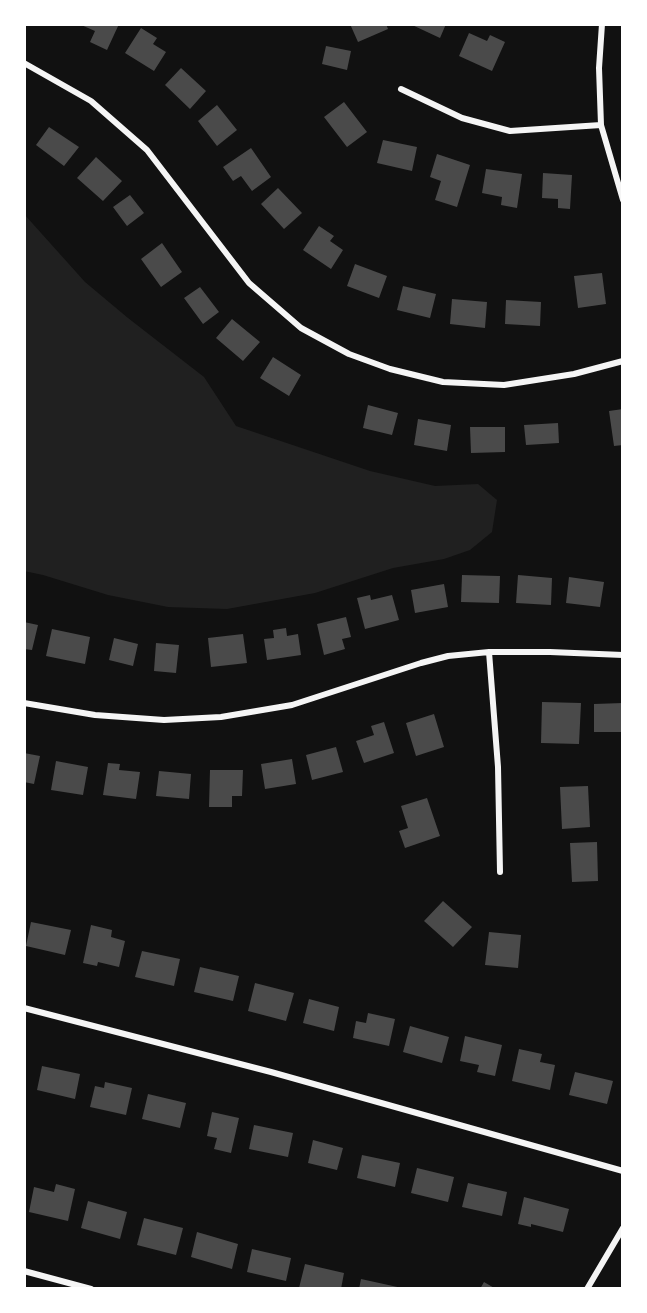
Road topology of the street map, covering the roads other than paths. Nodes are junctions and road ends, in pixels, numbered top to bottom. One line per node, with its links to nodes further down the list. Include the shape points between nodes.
1 (602, 24): 4 (street)
2 (24, 63): 6 (street, via 91,101 147,150 249,283 301,328 349,354 443,382 504,385 574,374)
3 (401, 89): 4 (street, via 462,118 510,131)
4 (601, 125): 5 (street)
5 (623, 200)
6 (623, 361)
7 (489, 652): 8 (street); 9 (street, via 448,656 292,705 220,717 164,720 95,715); 10 (street, via 498,767)
8 (623, 656)
9 (24, 703)
10 (500, 872)
11 (24, 1008): 12 (street, via 271,1072)
12 (623, 1171)
13 (623, 1228): 16 (street)
14 (24, 1271): 15 (street)
15 (91, 1289)
16 (587, 1289)

